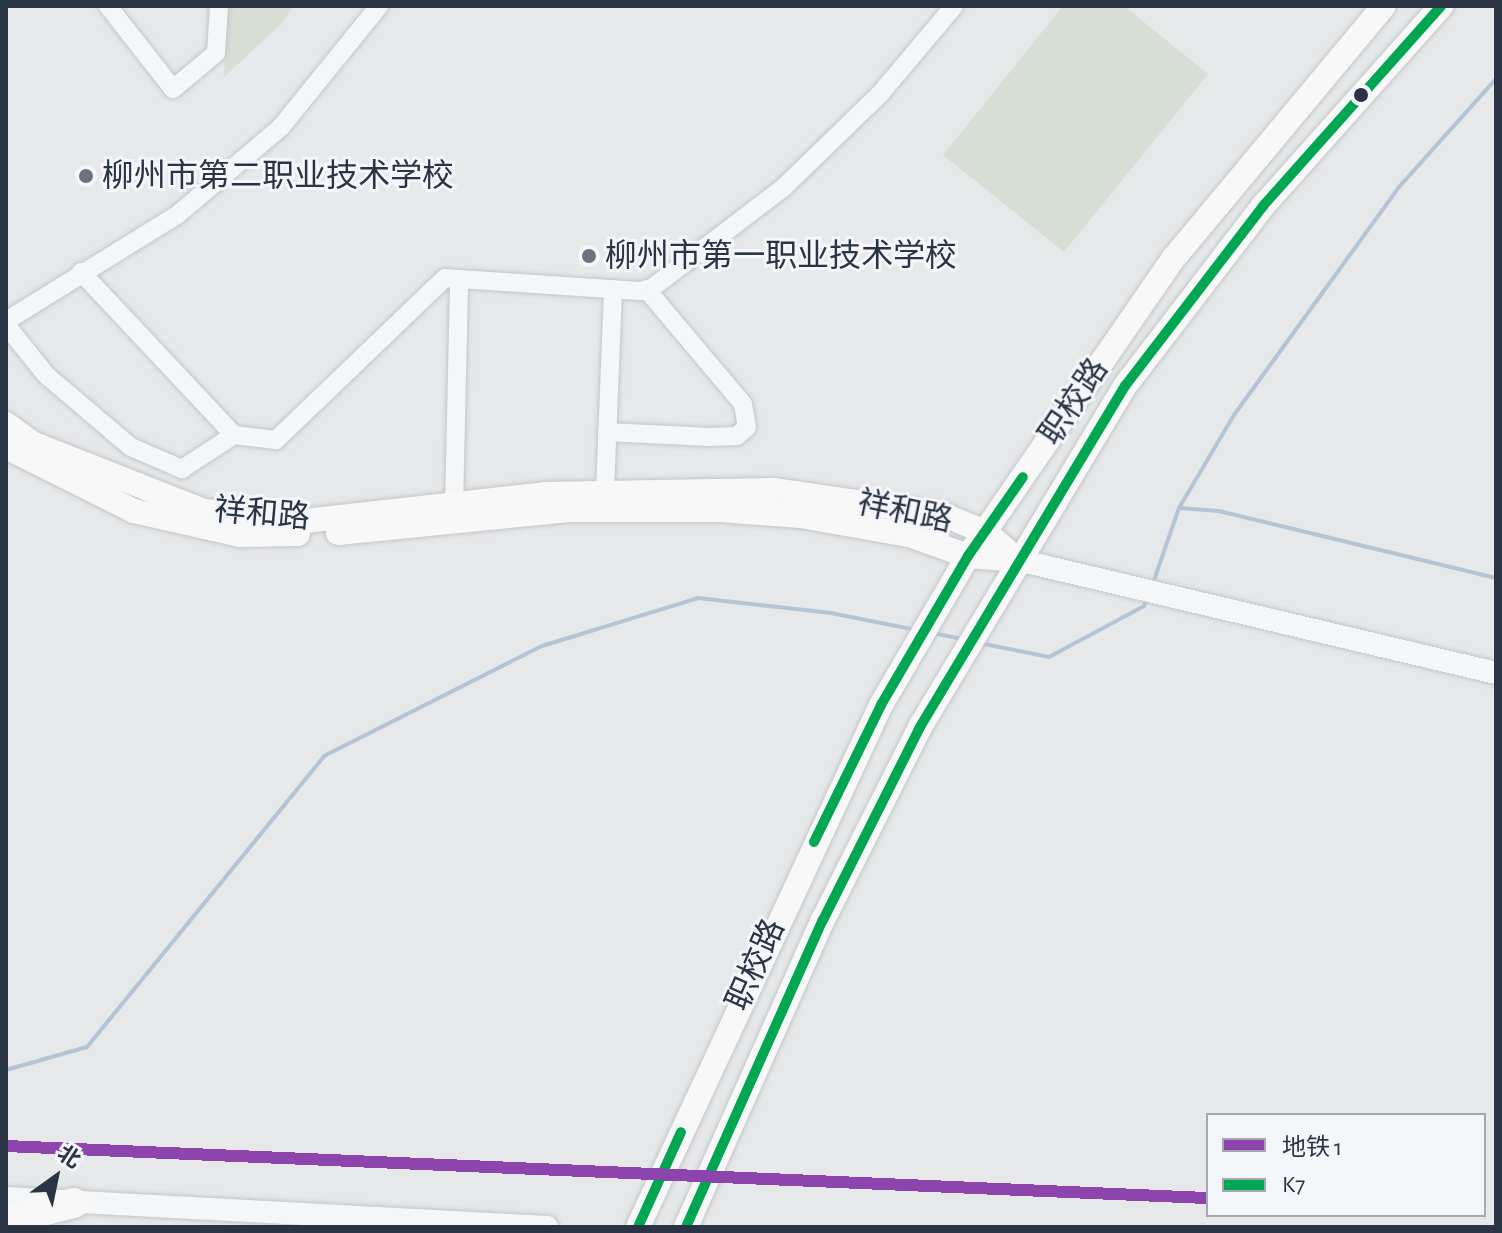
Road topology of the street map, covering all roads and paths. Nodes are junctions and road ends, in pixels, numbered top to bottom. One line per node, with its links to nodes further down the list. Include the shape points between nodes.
1 (108, 6): 2 (street, via 173,89 216,53)
2 (219, 6)
3 (379, 6): 7 (street, via 281,127 177,215)
4 (954, 6): 10 (street, via 880,94 783,188 696,258)
5 (1384, 6): 18 (main road, 职校路, via 1173,259)
6 (1441, 6): 20 (main road, 职校路, via 1209,274 1125,386)
7 (81, 272): 11 (street); 14 (street)
8 (459, 279): 9 (street); 14 (street, via 445,278 276,440); 17 (street)
9 (613, 289): 10 (street); 13 (street)
10 (646, 289): 13 (street, via 743,404 747,427 737,436 710,437)
11 (6, 323): 14 (street, via 46,375 131,447 182,469)
12 (6, 424): 17 (main road, 祥和路, via 34,444 204,511 305,521)
13 (607, 432): 16 (street)
14 (234, 435)
15 (6, 447): 19 (main road, 祥和路, via 134,511 240,535 383,533 569,510 720,510 801,516 909,535)
16 (605, 491): 17 (main road, 祥和路); 18 (main road, 祥和路, via 775,490 913,509)
17 (454, 507)
18 (985, 532): 19 (main road, 职校路); 20 (main road, 祥和路)
19 (968, 556): 20 (main road, 祥和路); 26 (main road, 职校路, via 881,705)
20 (1018, 560): 21 (street); 27 (main road, 职校路, via 920,727 823,920)
21 (1496, 673)
22 (6, 1198): 23 (street)
23 (74, 1203): 24 (highway); 25 (street)
24 (6, 1220)
25 (547, 1227)
26 (638, 1227)
27 (686, 1227)

